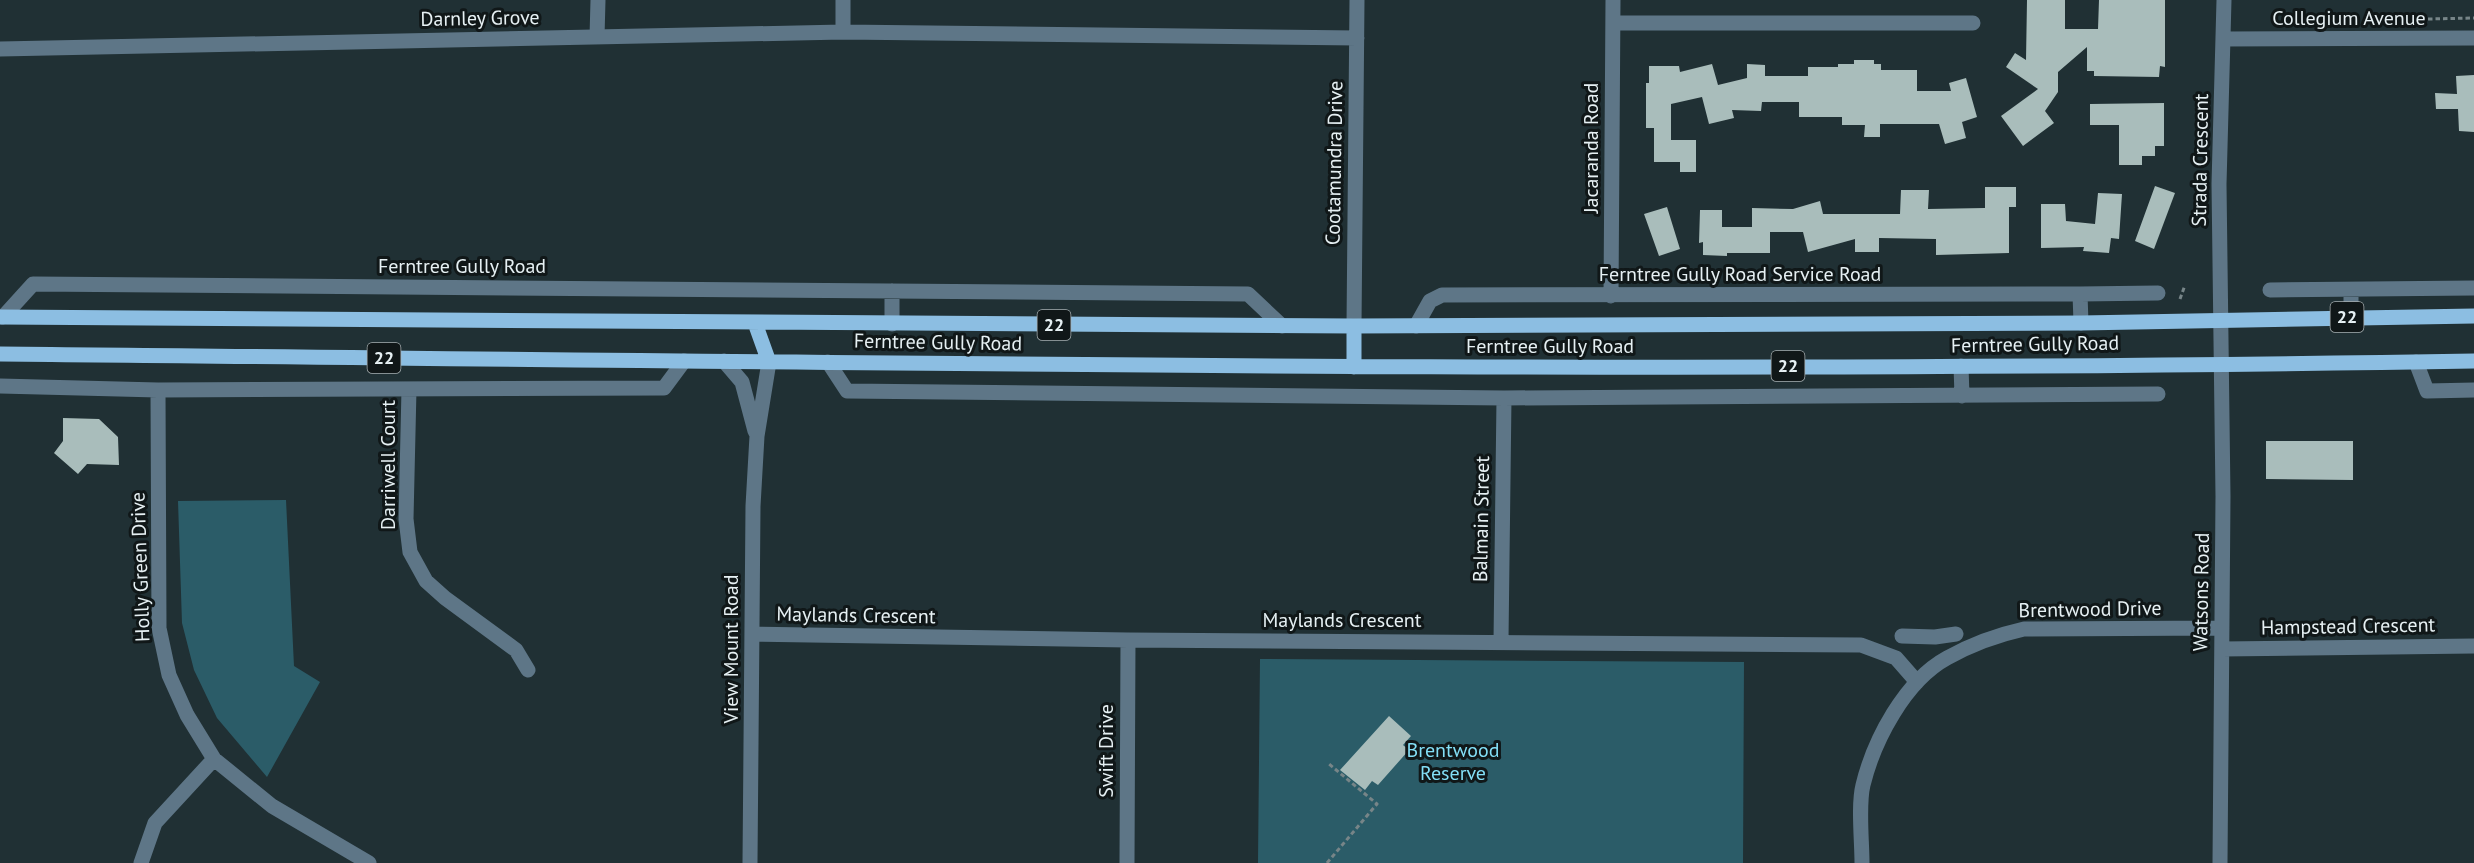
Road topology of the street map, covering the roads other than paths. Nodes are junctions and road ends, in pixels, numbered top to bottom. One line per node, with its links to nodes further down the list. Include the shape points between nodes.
1 (598, 0): 9 (street)
2 (843, 0): 8 (street)
3 (1357, 0): 10 (street, Cootamundra Drive)
4 (1613, 0): 6 (street, Jacaranda Road)
5 (2224, 0): 12 (street, Strada Crescent)
6 (1613, 23): 7 (street); 20 (street, Jacaranda Road)
7 (1973, 23)
8 (843, 32): 9 (street, Darnley Grove); 10 (street, Darnley Grove)
9 (597, 37): 13 (street, Darnley Grove)
10 (1357, 38): 29 (street, Cootamundra Drive)
11 (2474, 38): 12 (street, Collegium Avenue)
12 (2224, 39): 24 (street, Strada Crescent, via 2219,184)
13 (0, 49)
14 (2474, 288): 16 (street)
15 (2270, 290): 16 (street)
16 (2351, 290): 23 (street)
17 (892, 291): 22 (street, Ferntree Gully Road, via 33,284); 27 (street); 28 (street, Ferntree Gully Road, via 1248,294)
18 (2080, 294): 19 (street, Ferntree Gully Road Service Road); 20 (street, Ferntree Gully Road Service Road); 26 (street)
19 (2158, 294)
20 (1611, 296): 30 (street, Ferntree Gully Road Service Road, via 1442,295 1430,301)
21 (2474, 316): 23 (main road, Ferntree Gully Road / 22)
22 (1, 317): 25 (main road, Ferntree Gully Road / 22)
23 (2351, 317): 24 (main road, Ferntree Gully Road / 22)
24 (2221, 321): 26 (main road, Ferntree Gully Road / 22); 38 (street, Watsons Road)
25 (755, 323): 27 (main road, Ferntree Gully Road / 22); 35 (main road)
26 (2081, 323): 30 (main road, Ferntree Gully Road / 22)
27 (892, 324): 28 (main road, Ferntree Gully Road / 22)
28 (1282, 326): 29 (main road, Ferntree Gully Road / 22)
29 (1354, 326): 30 (main road, Ferntree Gully Road / 22); 40 (main road)
30 (1416, 326)
31 (0, 354): 32 (main road, Ferntree Gully Road / 22)
32 (684, 361): 33 (main road, Ferntree Gully Road / 22); 42 (street, via 664,388)
33 (724, 361): 35 (main road, Ferntree Gully Road / 22); 48 (street, View Mount Road, via 742,381)
34 (2474, 361): 37 (main road, Ferntree Gully Road / 22)
35 (769, 362): 36 (main road, Ferntree Gully Road / 22); 48 (street, View Mount Road)
36 (828, 362): 40 (main road, Ferntree Gully Road / 22); 47 (street, via 847,391)
37 (2416, 362): 38 (main road, Ferntree Gully Road / 22); 44 (street, via 2427,391)
38 (2221, 363): 39 (main road, Ferntree Gully Road / 22); 49 (street, Watsons Road)
39 (1961, 366): 40 (main road, Ferntree Gully Road / 22); 46 (street)
40 (1354, 367)
41 (0, 386): 43 (street)
42 (409, 389): 43 (street); 59 (street, Darriwell Court, via 406,519 410,552 426,581 516,651)
43 (159, 390): 61 (street, Holly Green Drive, via 159,628 169,675 187,715)
44 (2474, 390)
45 (2158, 394): 46 (street)
46 (1962, 396): 47 (street)
47 (1504, 398): 55 (street, Balmain Street)
48 (757, 436): 50 (street, View Mount Road)
49 (2222, 628): 57 (street, Watsons Road); 58 (street, Brentwood Drive, via 2024,629 1993,636)
50 (753, 634): 54 (street, Maylands Crescent); 64 (street, View Mount Road)
51 (1956, 634): 53 (street)
52 (1902, 636): 53 (street)
53 (1935, 637): 58 (street)
54 (1128, 640): 55 (street, Maylands Crescent); 65 (street, Swift Drive)
55 (1501, 641): 60 (street, Maylands Crescent, via 1861,645 1896,658)
56 (2474, 646): 57 (street, Hampstead Crescent)
57 (2222, 648): 67 (street, Watsons Road)
58 (1945, 659): 60 (street, Brentwood Drive)
59 (528, 670)
60 (1917, 682): 66 (street, Brentwood Drive, via 1883,729 1863,787)
61 (214, 759): 62 (street, via 155,823); 63 (street, Holly Green Drive, via 272,806)
62 (141, 863)
63 (369, 863)
64 (750, 863)
65 (1127, 863)
66 (1862, 863)
67 (2220, 863)

